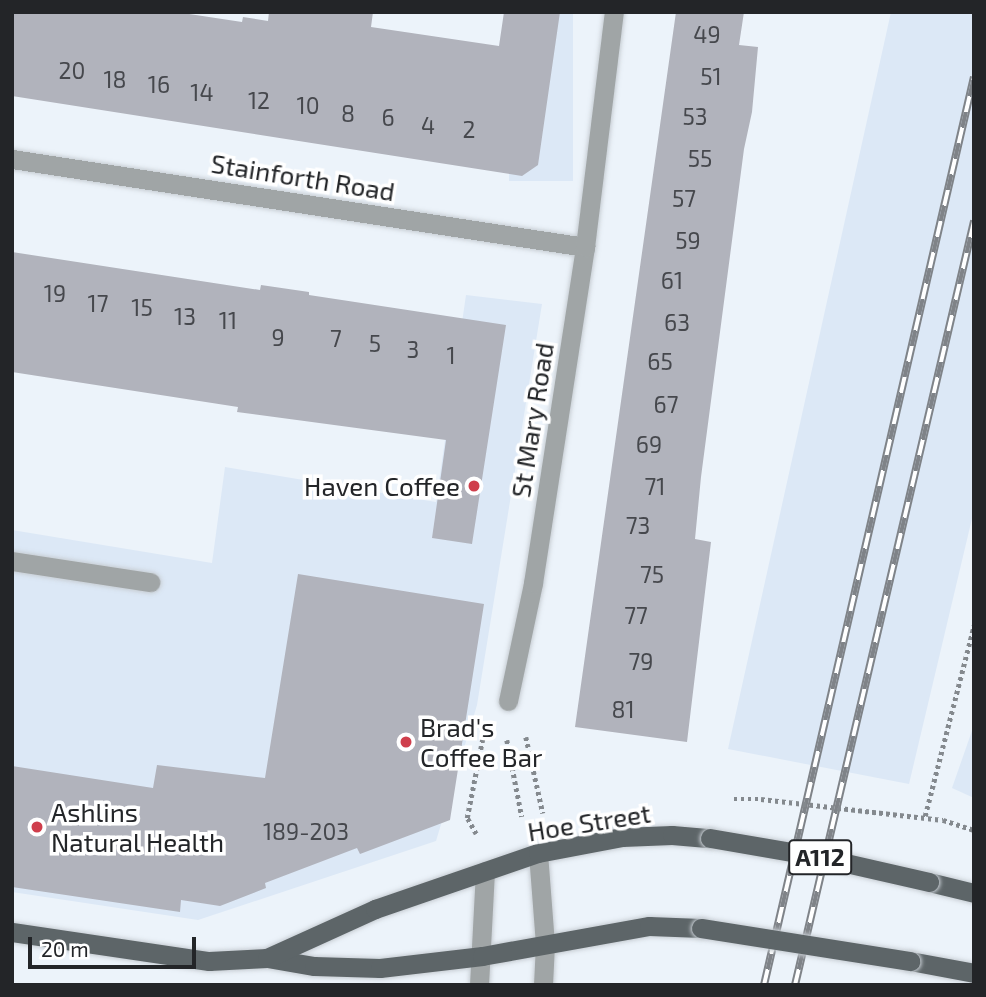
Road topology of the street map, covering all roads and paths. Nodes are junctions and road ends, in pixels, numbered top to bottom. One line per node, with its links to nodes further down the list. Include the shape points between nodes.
1 (614, 12): 3 (street, St Mary Road)
2 (12, 159): 3 (street, Stainforth Road)
3 (585, 247): 7 (street, St Mary Road, via 533,583)
4 (12, 561): 5 (street)
5 (150, 582)
6 (974, 625): 11 (path)
7 (508, 701): 12 (path, via 507,754); 13 (path, via 490,700 467,818)
8 (525, 734): 9 (path)
9 (537, 795)
10 (727, 799): 11 (path, bridge)
11 (925, 816): 14 (path, bridge)
12 (523, 821)
13 (474, 830)
14 (974, 830)
15 (538, 853): 16 (main road, Hoe Street / A112); 17 (main road, Hoe Street / A112, bridge, via 622,837 710,838 815,856); 19 (street)
16 (485, 871): 20 (street); 21 (main road, Hoe Street / A112, via 346,920)
17 (974, 893)
18 (12, 932): 21 (main road, Hoe Street / A112, via 209,961)
19 (545, 944): 20 (main road, Hoe Street / A112); 22 (main road, Hoe Street / A112, bridge, via 649,926 701,928); 24 (street)
20 (482, 956): 21 (main road, Hoe Street / A112, via 380,968 314,966); 23 (street)
21 (267, 958)
22 (974, 973)
23 (479, 985)
24 (543, 985)

